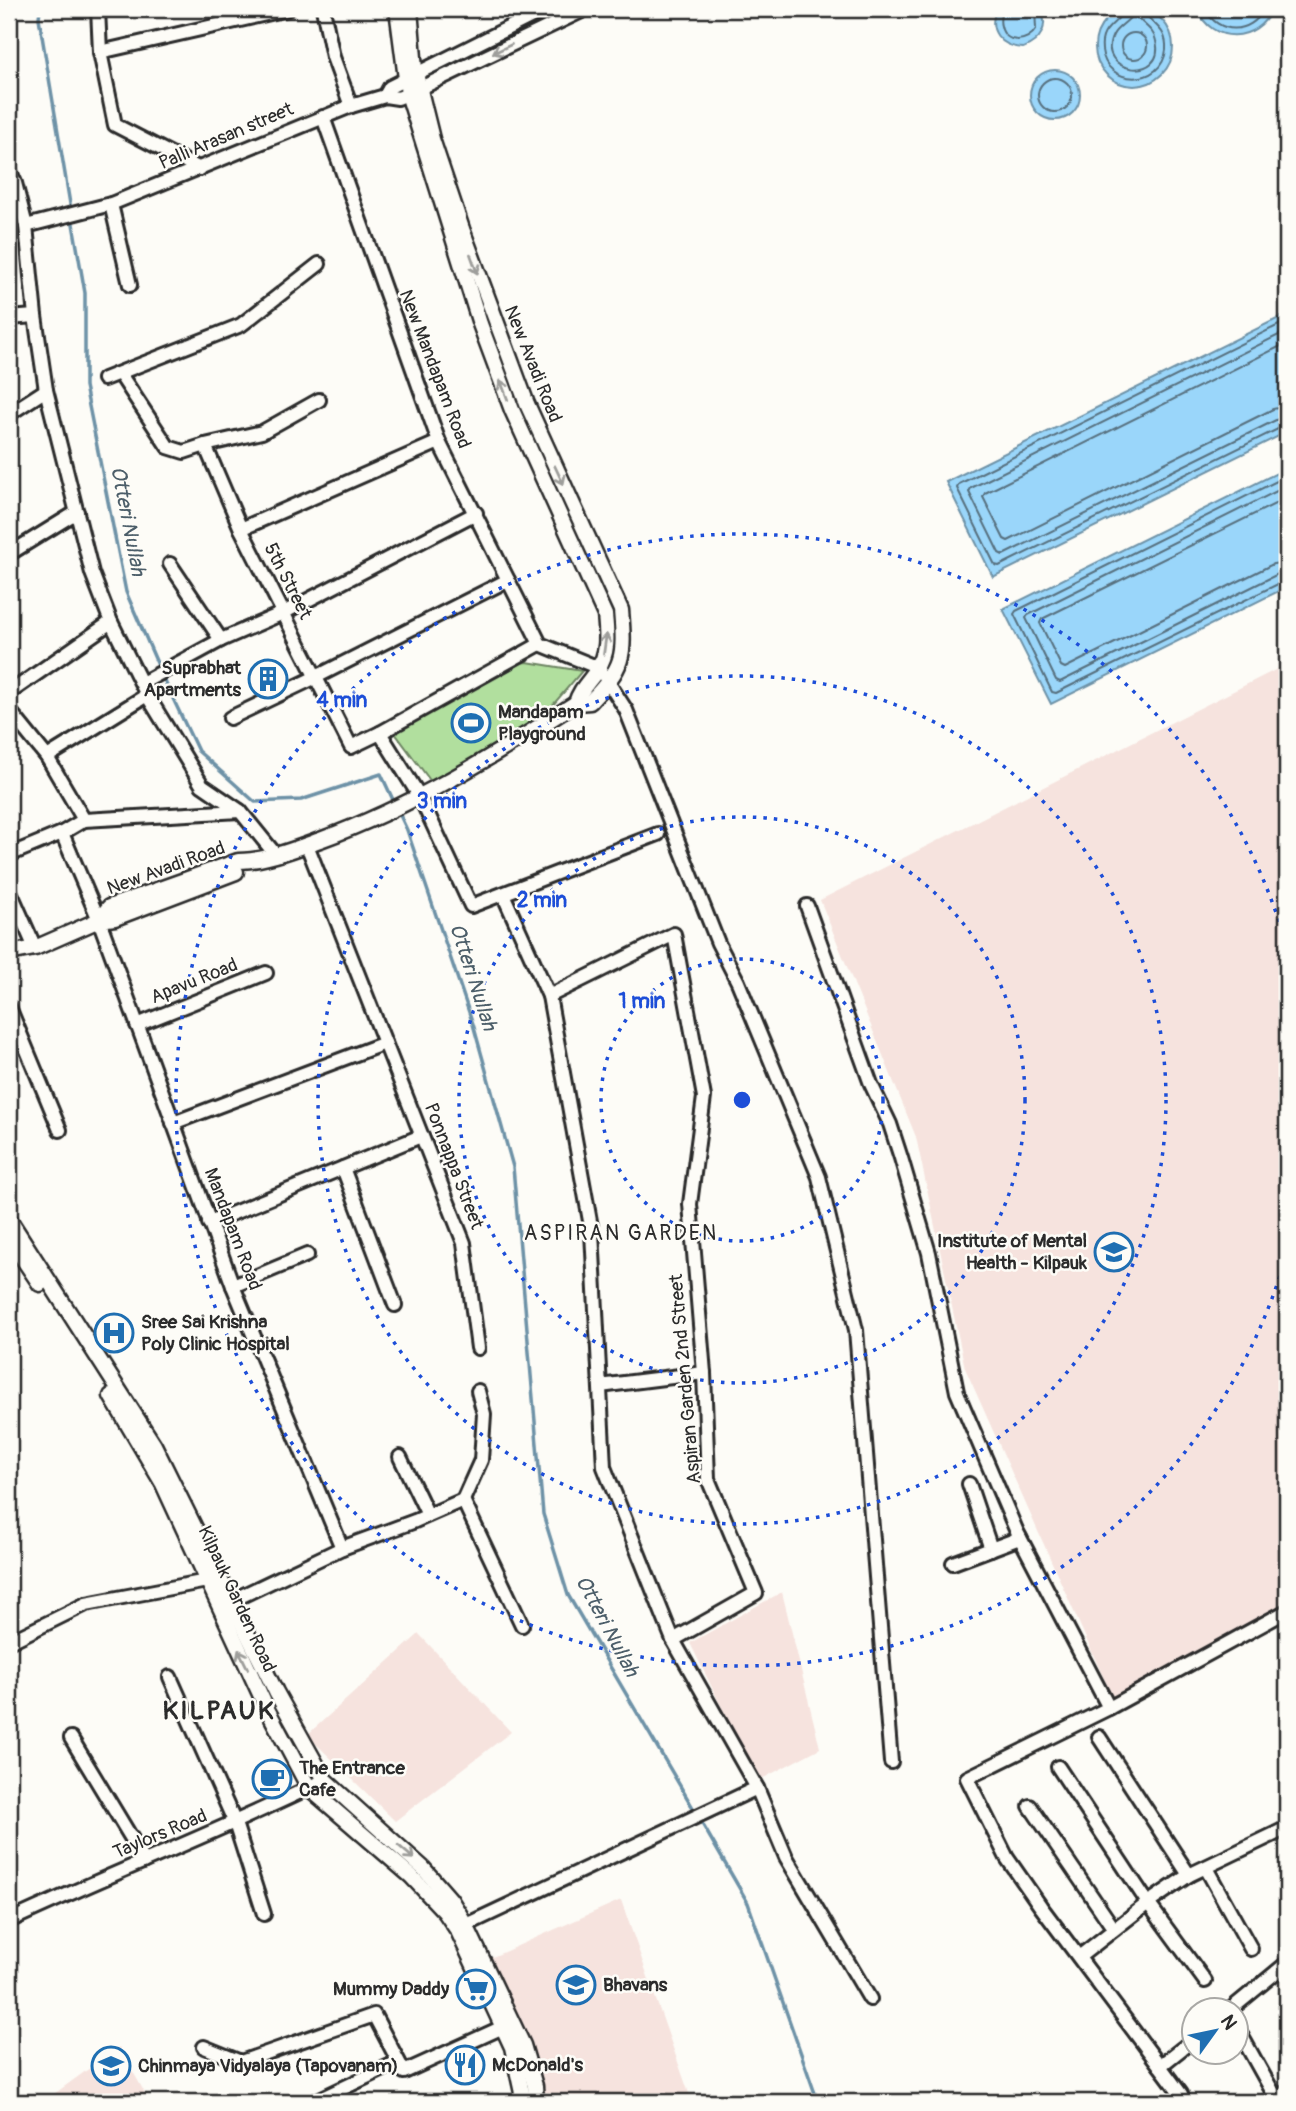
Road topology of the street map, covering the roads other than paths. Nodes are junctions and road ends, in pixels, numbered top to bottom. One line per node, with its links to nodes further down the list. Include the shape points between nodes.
1 (98, 9): 10 (street)
2 (288, 9): 7 (street)
3 (323, 9): 12 (street, via 333,57)
4 (397, 9): 11 (main road, New Avadi Road)
5 (410, 9): 11 (main road, New Avadi Road)
6 (586, 9): 9 (street)
7 (268, 11): 10 (street)
8 (541, 11): 9 (street); 11 (street)
9 (544, 29): 11 (street, one-way to 11)
10 (100, 52): 15 (street, via 115,124)
11 (412, 85): 12 (street, Palli Arasan street, via 398,98 385,96); 39 (main road, New Avadi Road, one-way to 11, via 608,645 606,615 512,410 480,324); 41 (main road, New Avadi Road, one-way to 41, via 527,404 621,610 624,646)
12 (351, 106): 13 (street, Palli Arasan street)
13 (323, 117): 15 (street, Palli Arasan street); 27 (street, New Mandapam Road)
14 (9, 169): 17 (street)
15 (200, 169): 16 (street, Palli Arasan street)
16 (111, 204): 17 (street, Palli Arasan street); 19 (street)
17 (26, 226): 20 (street)
18 (319, 264): 22 (street, via 241,325)
19 (130, 285)
20 (35, 316): 21 (street); 24 (street)
21 (9, 318)
22 (120, 374): 23 (street); 28 (street, via 169,447 184,452)
23 (104, 379)
24 (46, 390): 26 (street); 29 (street)
25 (319, 400): 28 (street, via 262,432)
26 (9, 414)
27 (439, 442): 30 (street, New Mandapam Road); 31 (street)
28 (205, 445): 31 (street, 5th Street)
29 (77, 512): 32 (street); 36 (street, via 92,573)
30 (476, 513): 34 (street, New Mandapam Road); 35 (street)
31 (240, 529): 35 (street, 5th Street)
32 (9, 554)
33 (170, 564): 37 (street)
34 (508, 580): 38 (street, New Mandapam Road); 40 (street)
35 (283, 612): 37 (street); 40 (street, 5th Street)
36 (111, 622): 42 (street); 43 (street)
37 (221, 640): 42 (street)
38 (540, 644): 39 (street); 47 (street)
39 (599, 668): 41 (street); 44 (main road, New Avadi Road, via 579,692)
40 (316, 677): 46 (street); 47 (street, 5th Street, via 351,747)
41 (607, 683): 44 (main road, New Avadi Road, via 590,702); 100 (street, via 626,710 718,943 819,1177 856,1329)
42 (146, 685): 48 (street); 50 (street, via 202,785)
43 (9, 693)
44 (576, 704): 49 (main road, New Avadi Road)
45 (9, 710): 48 (street)
46 (230, 718)
47 (380, 733): 49 (street)
48 (47, 757): 51 (street)
49 (420, 797): 54 (main road, New Avadi Road); 58 (street, via 471,906)
50 (240, 811): 51 (street); 55 (street)
51 (84, 820): 52 (street)
52 (62, 833): 56 (street); 60 (street, Mandapam Road)
53 (658, 834): 58 (street)
54 (307, 845): 55 (main road, New Avadi Road); 67 (street, Ponnappa Street)
55 (275, 854): 60 (main road, New Avadi Road, via 238,861 109,907)
56 (9, 855)
57 (9, 889): 61 (street)
58 (503, 894): 64 (street)
59 (807, 905): 86 (street, via 901,1158 929,1253 957,1392)
60 (99, 920): 61 (main road, New Avadi Road); 66 (street, Mandapam Road)
61 (35, 948): 62 (main road, New Avadi Road)
62 (9, 953)
63 (266, 973): 66 (street, Apavu Road)
64 (549, 996): 79 (street, Aspiran Garden 2nd Street, via 674,934 704,1097 690,1204); 80 (street, via 592,1232)
65 (9, 1007): 69 (street)
66 (137, 1025): 68 (street, Mandapam Road)
67 (385, 1043): 68 (street); 70 (street, Ponnappa Street)
68 (173, 1123): 73 (street, Mandapam Road)
69 (60, 1130)
70 (421, 1136): 71 (street); 78 (street, Ponnappa Street, via 464,1243)
71 (343, 1168): 73 (street); 77 (street)
72 (9, 1219): 91 (main road, Kilpauk Garden Road, via 154,1445)
73 (209, 1223): 76 (street, Mandapam Road)
74 (9, 1238): 90 (main road, Kilpauk Garden Road, via 146,1453)
75 (307, 1255): 76 (street)
76 (233, 1286): 87 (street, Mandapam Road)
77 (395, 1305)
78 (478, 1348)
79 (704, 1373): 80 (street); 94 (street, Aspiran Garden 2nd Street, via 708,1479 756,1593)
80 (600, 1386): 94 (street, via 604,1467)
81 (478, 1391): 84 (street, via 484,1414 481,1460)
82 (400, 1457): 85 (street)
83 (969, 1484): 88 (street)
84 (463, 1500): 85 (street); 93 (street)
85 (428, 1515): 87 (street)
86 (1020, 1538): 88 (street); 97 (street)
87 (342, 1548): 91 (street)
88 (991, 1549): 89 (street)
89 (953, 1563)
90 (207, 1581): 95 (street, via 86,1604); 103 (main road, Kilpauk Garden Road, one-way to 90)
91 (231, 1601): 102 (main road, Kilpauk Garden Road)
92 (1287, 1612): 97 (street)
93 (522, 1625)
94 (673, 1640): 104 (street)
95 (9, 1642)
96 (170, 1677): 106 (street)
97 (1109, 1708): 117 (street, via 967,1778 1007,1858)
98 (1099, 1737): 110 (street)
99 (71, 1738): 108 (street)
100 (891, 1762)
101 (1058, 1767): 111 (street)
102 (325, 1780): 103 (street, Taylors Road); 114 (main road, Kilpauk Garden Road, one-way to 114, via 424,1868)
103 (309, 1788): 106 (street, Taylors Road); 122 (main road, Kilpauk Garden Road, via 411,1876 445,1912)
104 (757, 1788): 114 (street); 121 (street, via 786,1857)
105 (1030, 1806): 115 (street)
106 (235, 1823): 108 (street, Taylors Road); 112 (street)
107 (1285, 1833): 109 (street)
108 (143, 1862): 113 (street, Taylors Road)
109 (1206, 1868): 110 (street); 116 (street)
110 (1189, 1875): 111 (street)
111 (1148, 1903): 115 (street); 119 (street)
112 (264, 1914)
113 (9, 1921)
114 (466, 1925): 132 (main road, Kilpauk Garden Road, via 523,2045)
115 (1114, 1929): 117 (street)
116 (1251, 1949)
117 (1079, 1957): 127 (street)
118 (1286, 1964): 120 (street)
119 (1205, 1981)
120 (1247, 1996)
121 (870, 1999)
122 (503, 2027): 126 (street, via 404,2072); 131 (main road, Kilpauk Garden Road)
123 (204, 2047): 126 (street, via 241,2062 374,2015)
124 (1250, 2050): 129 (street)
125 (1180, 2051): 127 (street)
126 (398, 2062): 130 (street)
127 (1160, 2066): 128 (street)
128 (1181, 2094)
129 (1276, 2097)
130 (314, 2102)
131 (524, 2102)
132 (536, 2102)

